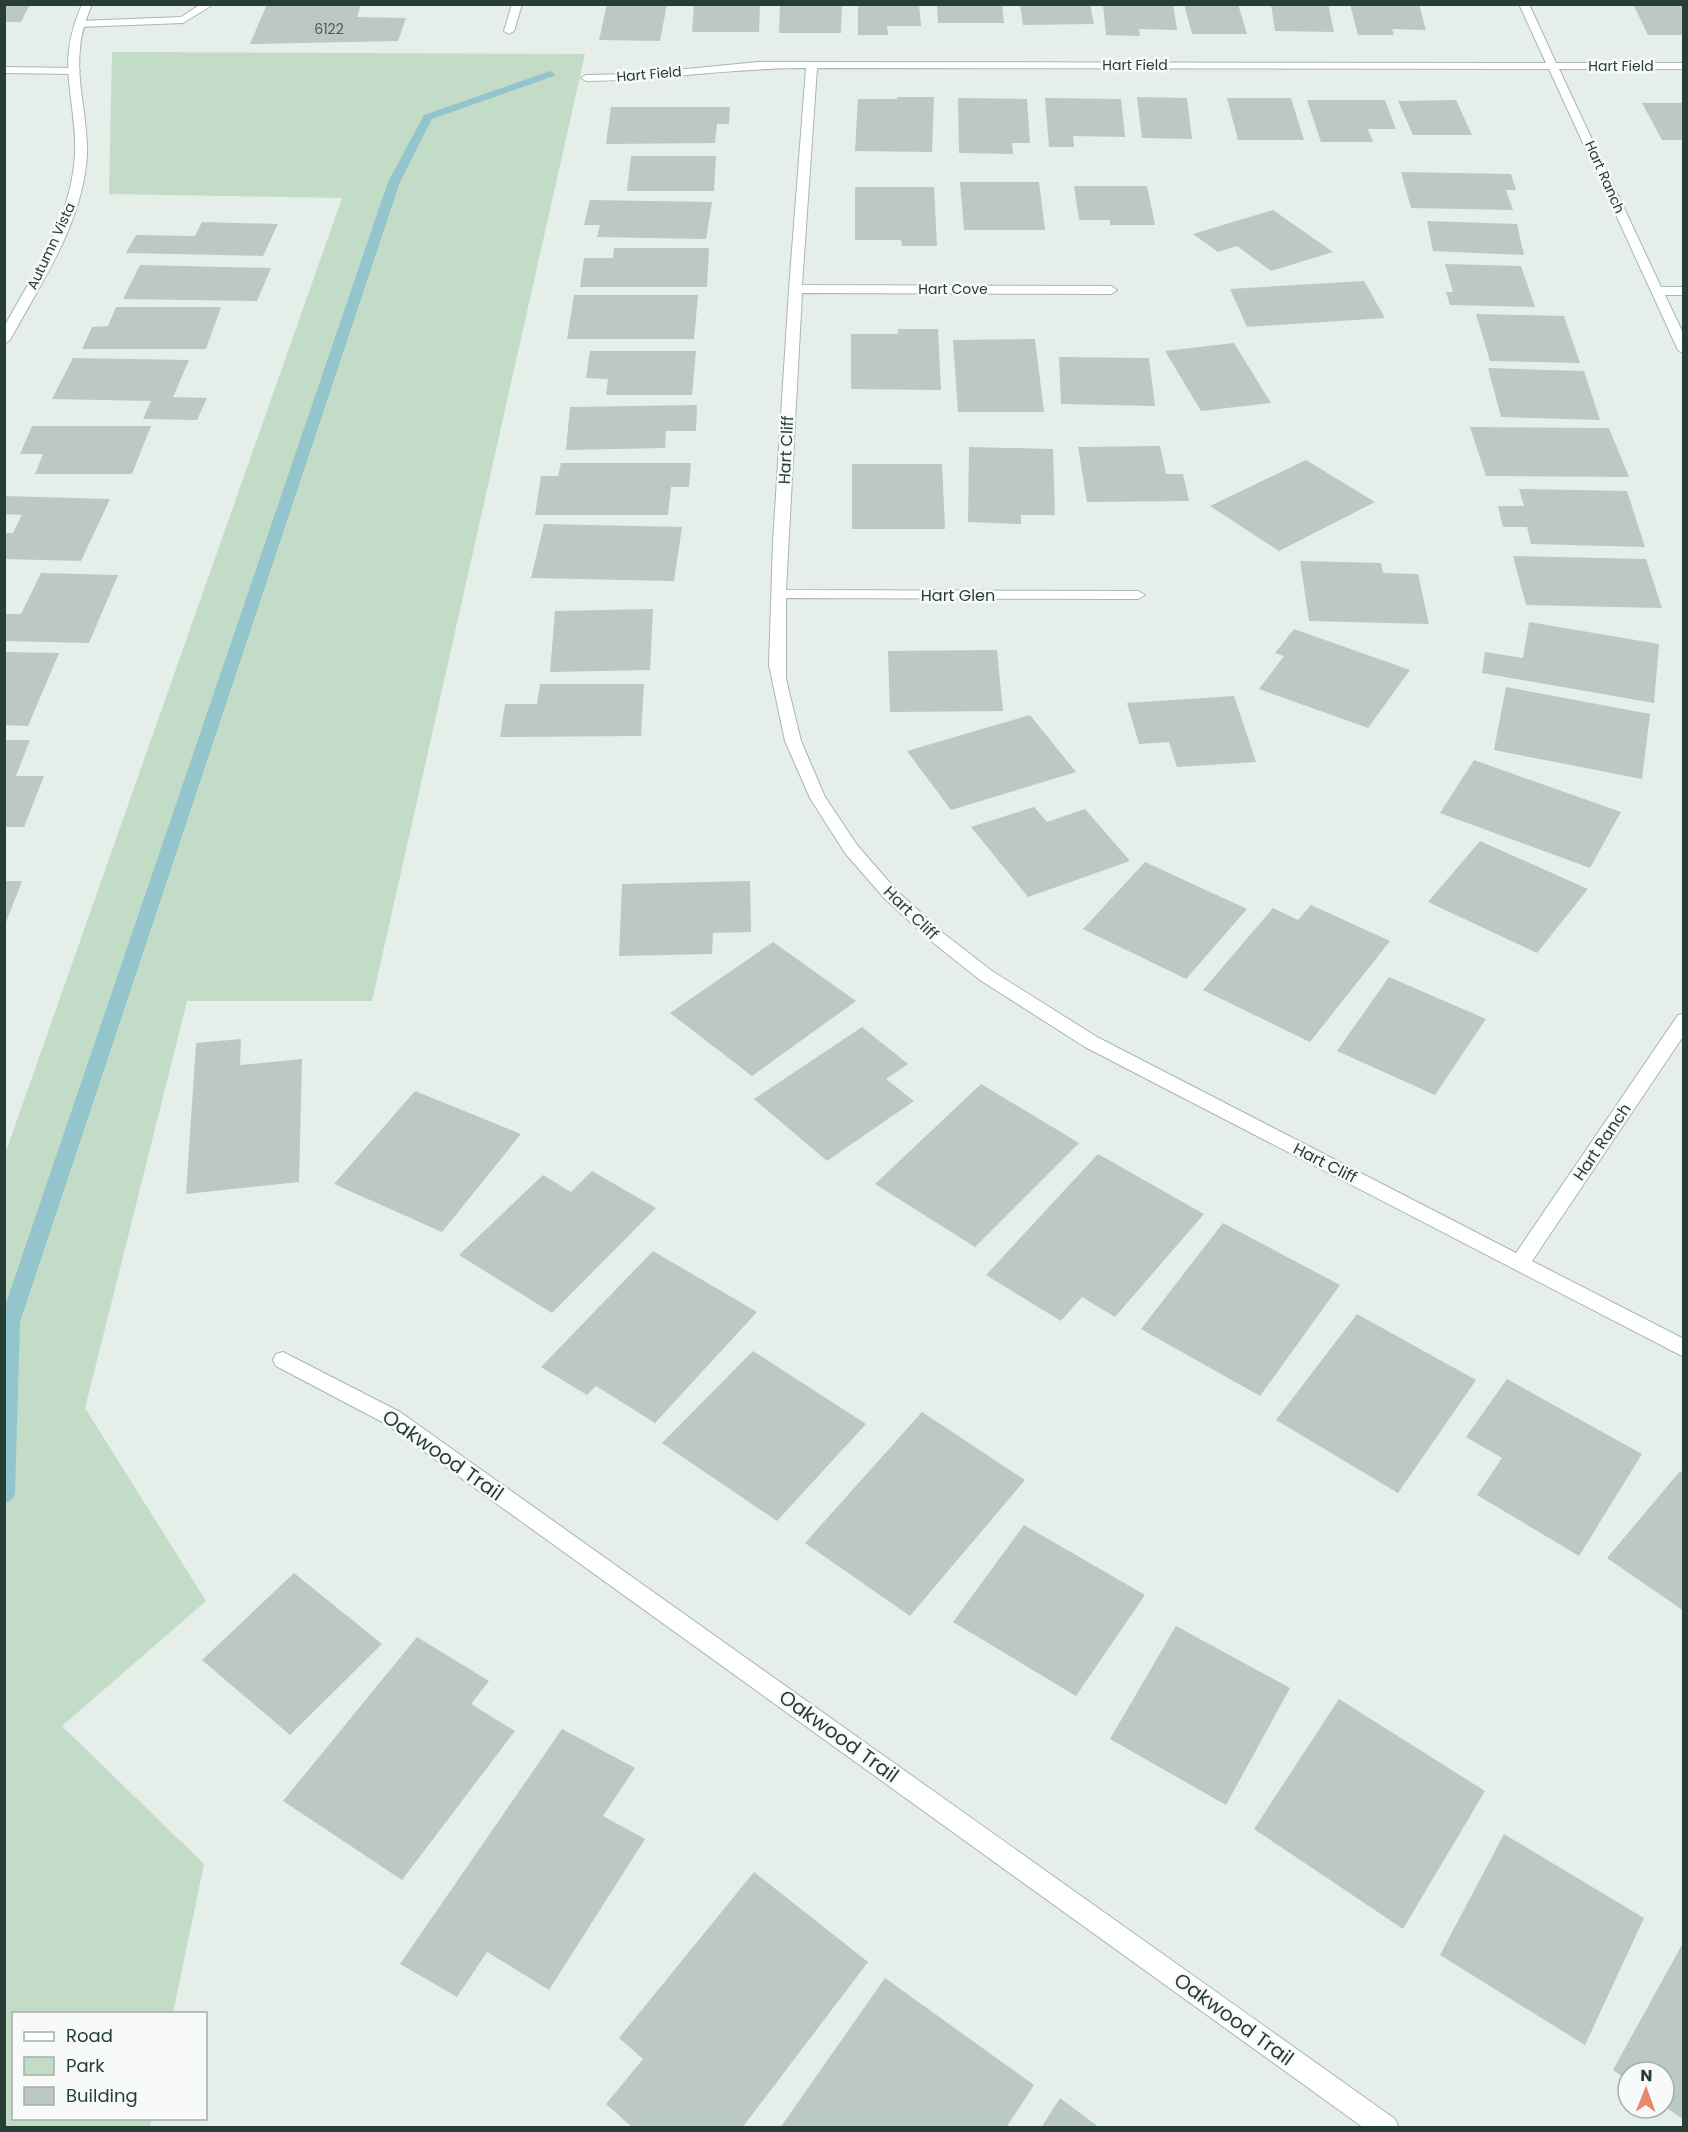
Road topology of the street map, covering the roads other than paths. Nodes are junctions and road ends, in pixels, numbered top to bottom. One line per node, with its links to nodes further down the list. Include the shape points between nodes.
1 (87, 4): 5 (street, Autumn Vista)
2 (209, 4): 5 (street, via 183,20)
3 (517, 4): 6 (street)
4 (1524, 4): 8 (street, Hart Ranch)
5 (79, 24): 11 (street, Autumn Vista)
6 (509, 31)
7 (812, 65): 8 (street, Hart Field); 12 (street, Hart Field, via 722,67); 13 (street, Hart Cliff)
8 (1554, 66): 9 (street, Hart Field); 15 (street, Hart Ranch)
9 (1683, 66)
10 (4, 70): 11 (street)
11 (75, 70): 17 (street, Autumn Vista, via 81,154 75,194 58,238)
12 (586, 78)
13 (795, 289): 14 (street, Hart Cove); 19 (street, Hart Cliff)
14 (1111, 290)
15 (1656, 291): 16 (street); 18 (street, Hart Ranch)
16 (1683, 291)
17 (4, 340)
18 (1683, 350)
19 (778, 594): 20 (street, Hart Glen); 22 (street, Hart Cliff, via 777,676 786,723 803,770 830,818 865,866 909,914 961,959 1091,1042)
20 (1138, 595)
21 (1683, 1020): 22 (street, Hart Ranch)
22 (1520, 1263): 23 (street, Hart Cliff)
23 (1683, 1349)
24 (283, 1360): 25 (street, Oakwood Trail, via 393,1418)
25 (1386, 2127)

